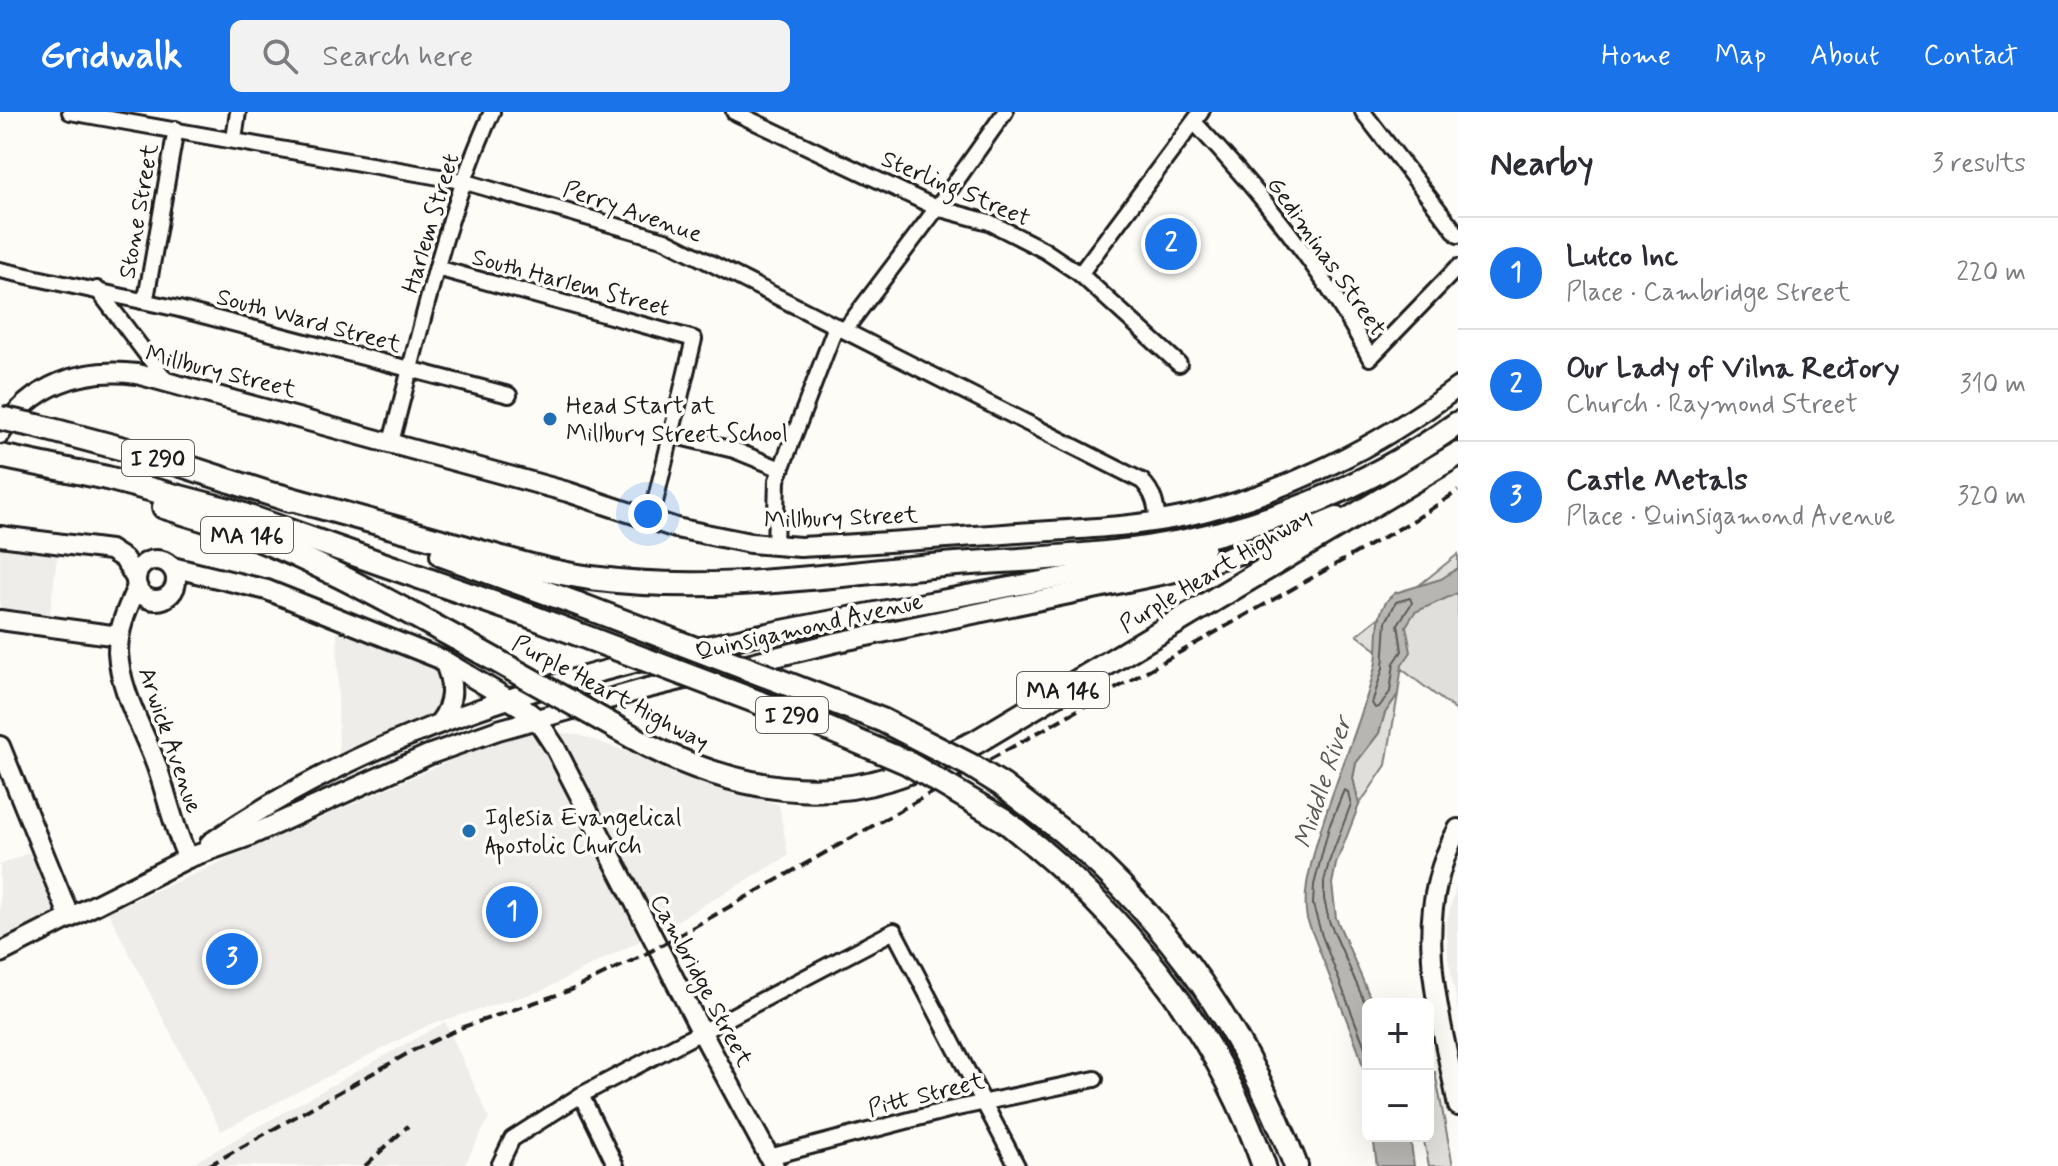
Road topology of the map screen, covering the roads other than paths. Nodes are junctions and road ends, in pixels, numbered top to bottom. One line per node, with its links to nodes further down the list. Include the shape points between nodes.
1 (70, 112): 8 (street, Perry Avenue)
2 (238, 112): 9 (street)
3 (492, 112): 10 (street, Harlem Street)
4 (734, 112): 11 (street, Sterling Street)
5 (1005, 112): 11 (street)
6 (1363, 112): 12 (street)
7 (1198, 117): 13 (street, Gediminas Street, via 1329,291 1370,358); 16 (street)
8 (176, 129): 9 (street, Perry Avenue); 18 (street, Stone Street)
9 (234, 139): 10 (street, Perry Avenue)
10 (462, 181): 14 (street, Harlem Street); 19 (street, Perry Avenue, via 665,240)
11 (937, 208): 16 (street, Sterling Street, via 989,222); 19 (street)
12 (1458, 235)
13 (1458, 267)
14 (437, 268): 21 (street, Harlem Street); 28 (street, South Harlem Street, via 694,339)
15 (0, 270): 17 (street, South Ward Street)
16 (1080, 274): 20 (street, Sterling Street)
17 (97, 289): 18 (street, South Ward Street); 22 (street)
18 (142, 301): 21 (street, South Ward Street)
19 (840, 328): 33 (street); 37 (street, Perry Avenue, via 1142,481 1155,499)
20 (1179, 364)
21 (411, 370): 24 (street, South Ward Street); 29 (street, Harlem Street)
22 (165, 379): 27 (main road, Millbury Street, via 109,371 70,377 29,401); 29 (main road, Millbury Street)
23 (1458, 387): 37 (main road, Millbury Street, via 1386,434 1311,473 1239,501)
24 (509, 395)
25 (0, 418): 34 (highway, I 290, bridge)
26 (1458, 423): 35 (highway, Purple Heart Highway / MA 146, via 1366,479)
27 (0, 434)
28 (671, 435): 33 (street, via 734,450); 36 (street)
29 (391, 442): 36 (main road, Millbury Street)
30 (0, 456): 32 (highway, I 290)
31 (1452, 458): 32 (highway, Purple Heart Highway / MA 146, bridge, via 976,742 890,778 820,790 770,788 710,773 649,746 341,576 239,531); 49 (main road, Quinsigamond Avenue, via 1328,521 1221,560 818,646)
32 (26, 462): 65 (highway, I 290, bridge, via 229,510 530,616 892,756 972,800 1073,877 1157,968 1216,1059)
33 (781, 469): 39 (street)
34 (277, 495): 35 (highway, Purple Heart Highway / MA 146, via 542,569 689,586 1120,551); 66 (highway, I 290, bridge, via 882,720 1002,785 1126,888 1192,967 1253,1066)
35 (1271, 518): 48 (main road, Quinsigamond Avenue, via 1242,535 1159,559 699,647)
36 (651, 519): 39 (main road, Millbury Street, via 701,535)
37 (1158, 521): 39 (main road, Millbury Street)
38 (0, 536): 42 (main road, via 110,550 124,559)
39 (775, 546)
40 (172, 567): 41 (main road, Cambridge Street); 42 (main road, via 151,560 141,566); 43 (main road)
41 (223, 579): 43 (main road); 47 (main road, Cambridge Street, via 267,590)
42 (136, 583): 44 (main road, via 145,597); 46 (main road, Arwick Avenue)
43 (174, 589): 44 (main road)
44 (157, 600): 46 (main road)
45 (0, 620): 46 (main road)
46 (119, 636): 53 (main road, Arwick Avenue, via 124,684)
47 (443, 660): 48 (main road, Cambridge Street); 50 (main road, via 452,688)
48 (509, 698): 49 (main road, Cambridge Street); 50 (main road, Quinsigamond Avenue)
49 (536, 718): 53 (main road, Quinsigamond Avenue, via 428,755); 56 (main road, Cambridge Street)
50 (440, 722): 53 (main road, Quinsigamond Avenue, via 282,797)
51 (0, 746): 54 (main road)
52 (1458, 829): 60 (main road, via 1435,883 1430,927)
53 (188, 858): 54 (main road, Quinsigamond Avenue)
54 (70, 918): 55 (main road, Quinsigamond Avenue)
55 (0, 953)
56 (701, 1031): 58 (street); 59 (street, via 894,931); 61 (main road, Cambridge Street)
57 (1095, 1079): 59 (street, Pitt Street)
58 (581, 1095): 62 (street, via 512,1139); 63 (street)
59 (982, 1102): 61 (street, Pitt Street); 64 (street)
60 (1458, 1106)
61 (772, 1162)
62 (499, 1166)
63 (616, 1166)
64 (1017, 1166)
65 (1264, 1166)
66 (1296, 1166)

